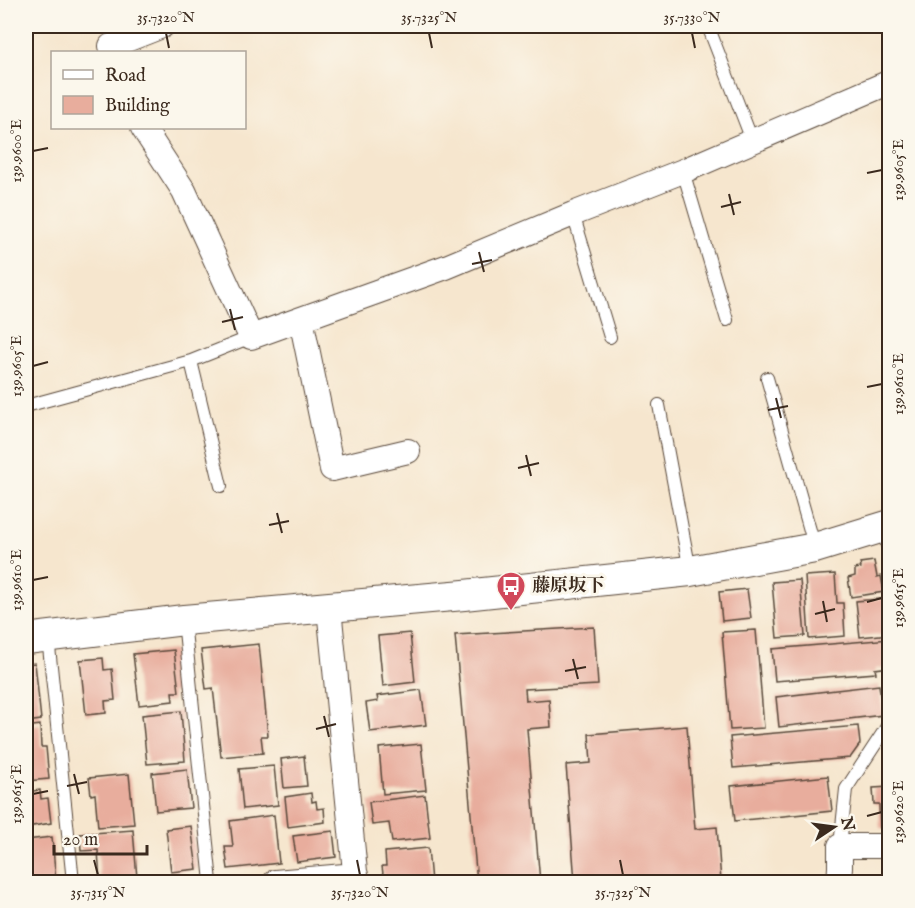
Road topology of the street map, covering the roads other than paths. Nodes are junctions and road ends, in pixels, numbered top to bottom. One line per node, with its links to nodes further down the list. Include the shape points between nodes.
1 (162, 26): 3 (street)
2 (708, 26): 6 (lane)
3 (109, 41)
4 (890, 82): 6 (street)
5 (144, 129): 11 (street, via 184,191)
6 (752, 140): 7 (street)
7 (683, 171): 8 (street); 10 (lane)
8 (573, 214): 9 (street, via 446,267); 12 (lane)
9 (302, 319): 11 (street); 17 (street, via 332,469)
10 (727, 320)
11 (251, 337): 13 (lane)
12 (610, 337)
13 (191, 361): 15 (lane); 18 (lane)
14 (766, 378): 20 (lane)
15 (26, 405)
16 (659, 405): 21 (lane)
17 (408, 451)
18 (221, 486)
19 (887, 536): 20 (street)
20 (815, 548): 21 (street)
21 (690, 571): 22 (street)
22 (329, 608): 23 (street); 28 (street)
23 (184, 620): 24 (street); 30 (lane)
24 (37, 638): 29 (lane)
25 (890, 722): 26 (lane, via 846,789)
26 (840, 846): 27 (street); 32 (street)
27 (890, 846)
28 (356, 879): 31 (street)
29 (73, 882)
30 (211, 882)
31 (276, 882)
32 (839, 882)

